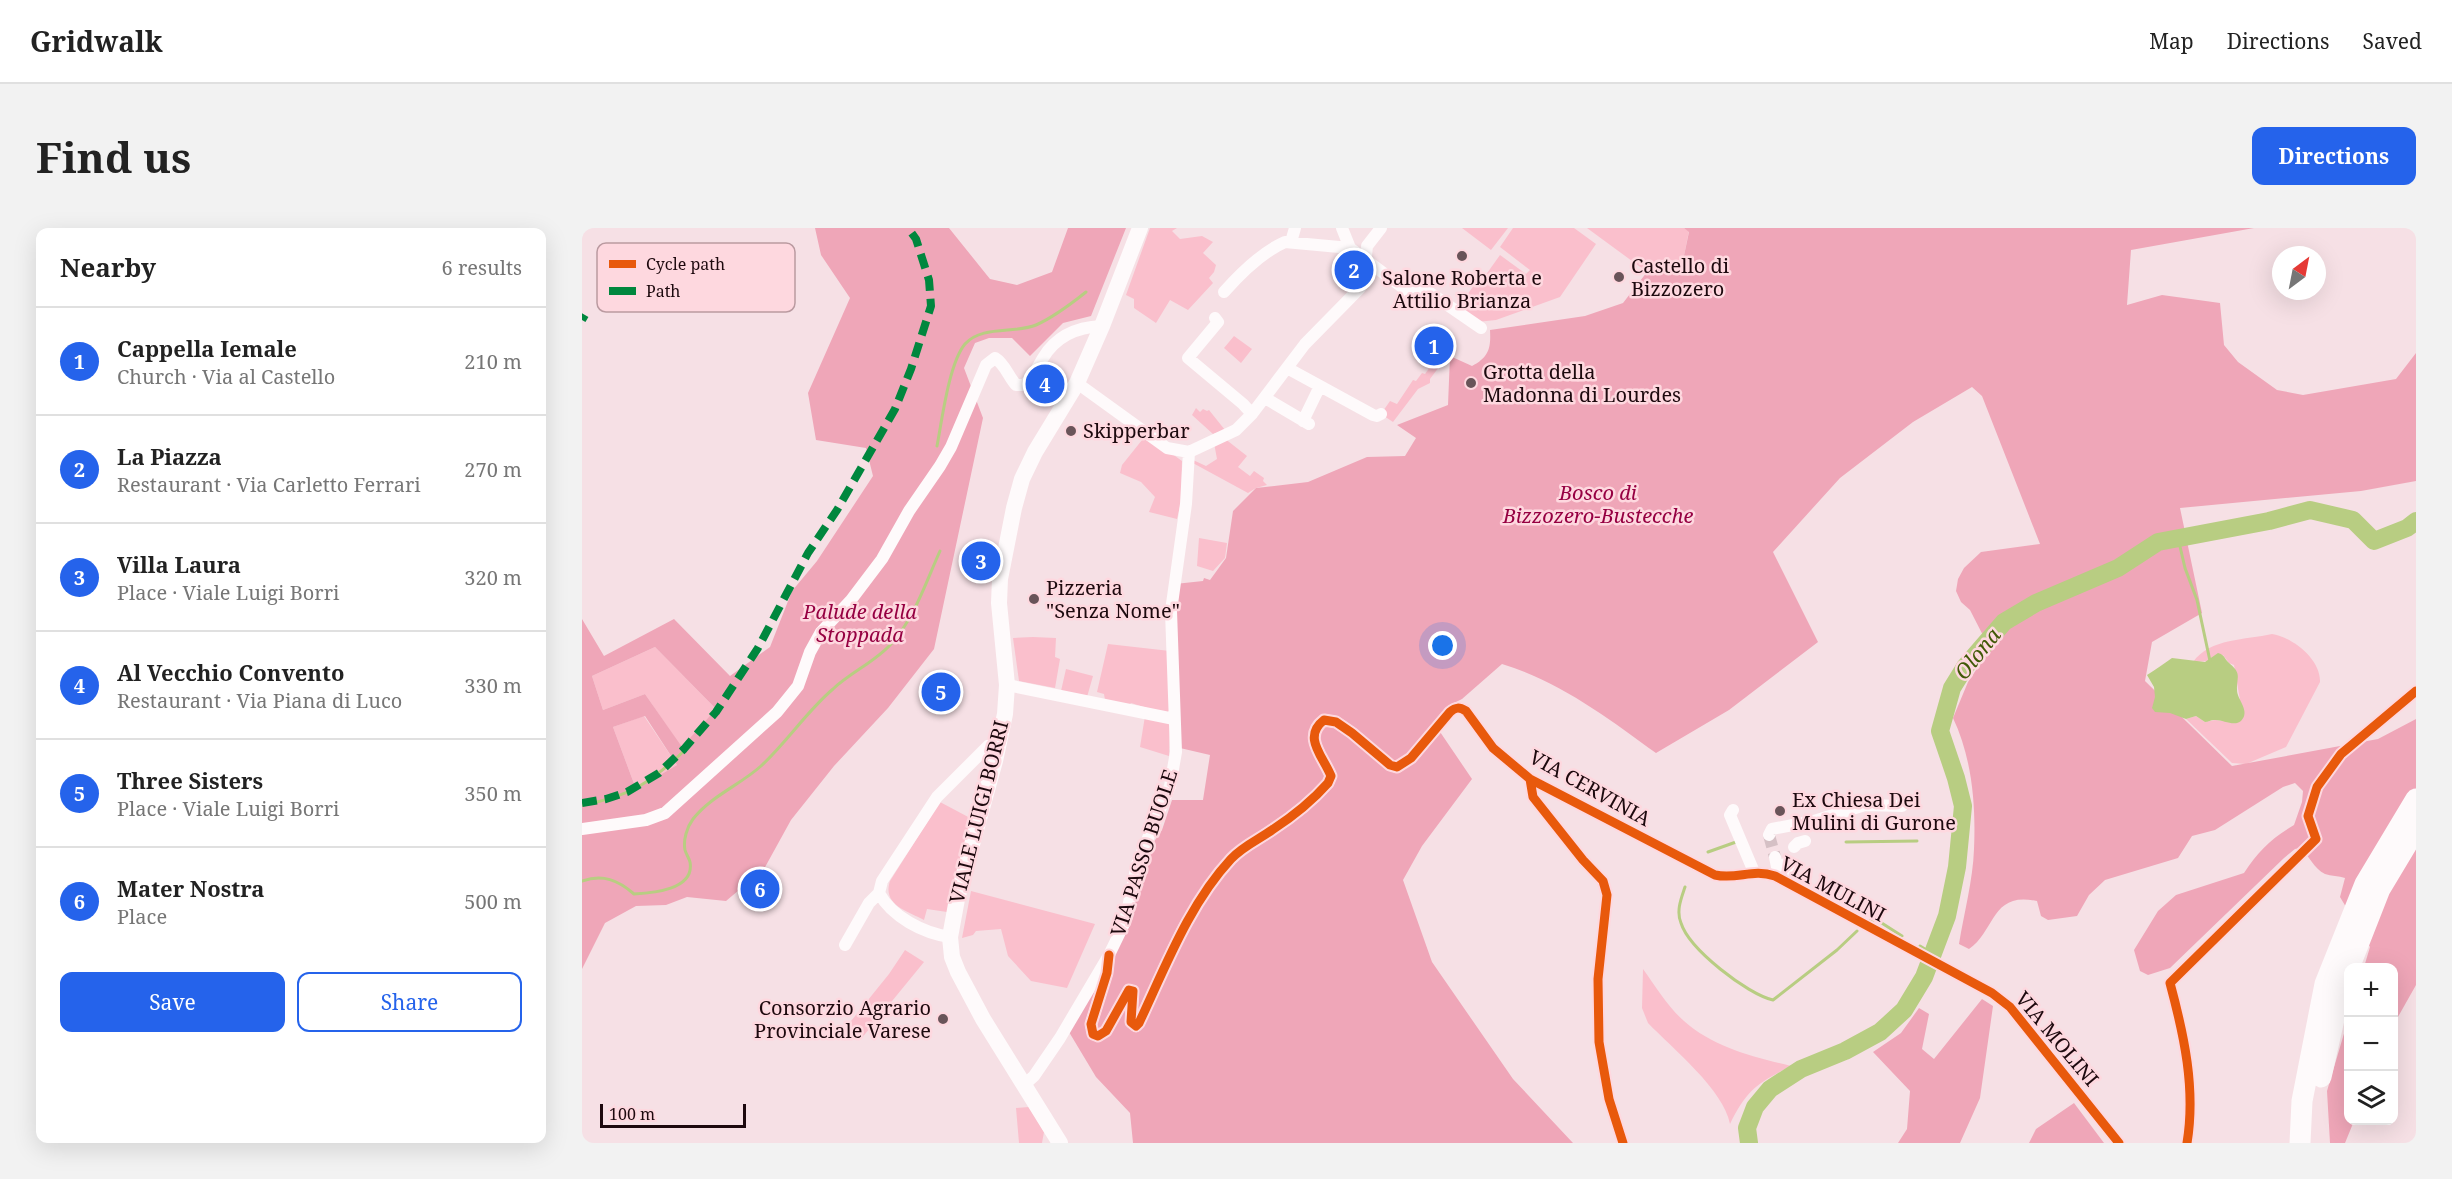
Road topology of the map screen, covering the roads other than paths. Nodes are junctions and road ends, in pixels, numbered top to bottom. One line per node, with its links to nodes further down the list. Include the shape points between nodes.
1 (1140, 228): 10 (main road, VIALE LUIGI BORRI)
2 (1294, 228): 5 (street)
3 (1342, 228): 6 (street)
4 (1381, 228): 7 (street, via 1367,246)
5 (1291, 242): 6 (street); 8 (street, via 1276,246)
6 (1350, 248): 7 (street)
7 (1365, 261): 11 (street, via 1406,290 1417,284); 12 (street, via 1359,288)
8 (1224, 292)
9 (1215, 318): 16 (street, via 1218,322 1188,358)
10 (1102, 326): 13 (main road, VIALE LUIGI BORRI); 26 (street, via 1089,326 1058,338 1024,385 1016,385 1009,378 1001,361 990,360 940,466 882,559 821,633 801,680 777,712 665,813 646,820)
11 (1480, 328)
12 (1287, 368): 14 (street); 15 (street)
13 (1077, 383): 18 (street, via 1167,448); 19 (main road, VIALE LUIGI BORRI, via 1035,452 1014,508 999,603)
14 (1320, 386): 15 (street, via 1307,422); 17 (street, via 1373,415)
15 (1265, 398): 16 (street)
16 (1252, 414): 18 (street, via 1236,430)
17 (1381, 414)
18 (1189, 452): 20 (street, VIA PASSO BUOLE, via 1171,611)
19 (1007, 685): 20 (street); 21 (main road, VIALE LUIGI BORRI)
20 (1174, 719): 33 (street, VIA PASSO BUOLE, via 1176,752 1170,786 1137,864 1125,922)
21 (999, 742): 30 (street, via 988,746 937,797 882,881); 31 (main road, VIALE LUIGI BORRI)
22 (2416, 799): 40 (highway, via 2365,884 2325,984 2302,1101)
23 (1902, 806): 27 (street, VIA MULINI, via 1865,805 1772,829)
24 (1733, 810): 29 (street, via 1730,815)
25 (2416, 829): 34 (highway, via 2380,889)
26 (582, 830)
27 (1769, 835)
28 (1656, 844): 29 (street, VIA MULINI, via 1715,875 1735,877); 33 (street, VIA CERVINIA, via 1530,779 1493,748 1461,708 1450,712 1411,759 1397,767 1336,722 1324,720 1316,726 1313,738 1331,776 1328,783 1272,831 1251,841 1231,858 1187,925 1139,1023 1136,1026 1131,1022 1134,996 1130,990 1107,1031 1098,1036 1091,1030 1091,1024)
29 (1754, 872): 35 (street, VIA MULINI, via 1786,858 1792,885)
30 (879, 893): 31 (street, via 886,906 918,927); 32 (street)
31 (950, 937): 37 (main road, VIALE LUIGI BORRI, via 958,972)
32 (845, 945)
33 (1109, 955): 37 (street, VIA PASSO BUOLE, via 1060,1038 1035,1076)
34 (2351, 963)
35 (1956, 973): 39 (street, VIA MOLINI, via 2010,1007)
36 (2344, 980): 41 (highway, via 2315,1101)
37 (1024, 1085): 38 (main road, VIALE LUIGI BORRI)
38 (1055, 1141)
39 (2119, 1143)
40 (2300, 1143)
41 (2314, 1143)

